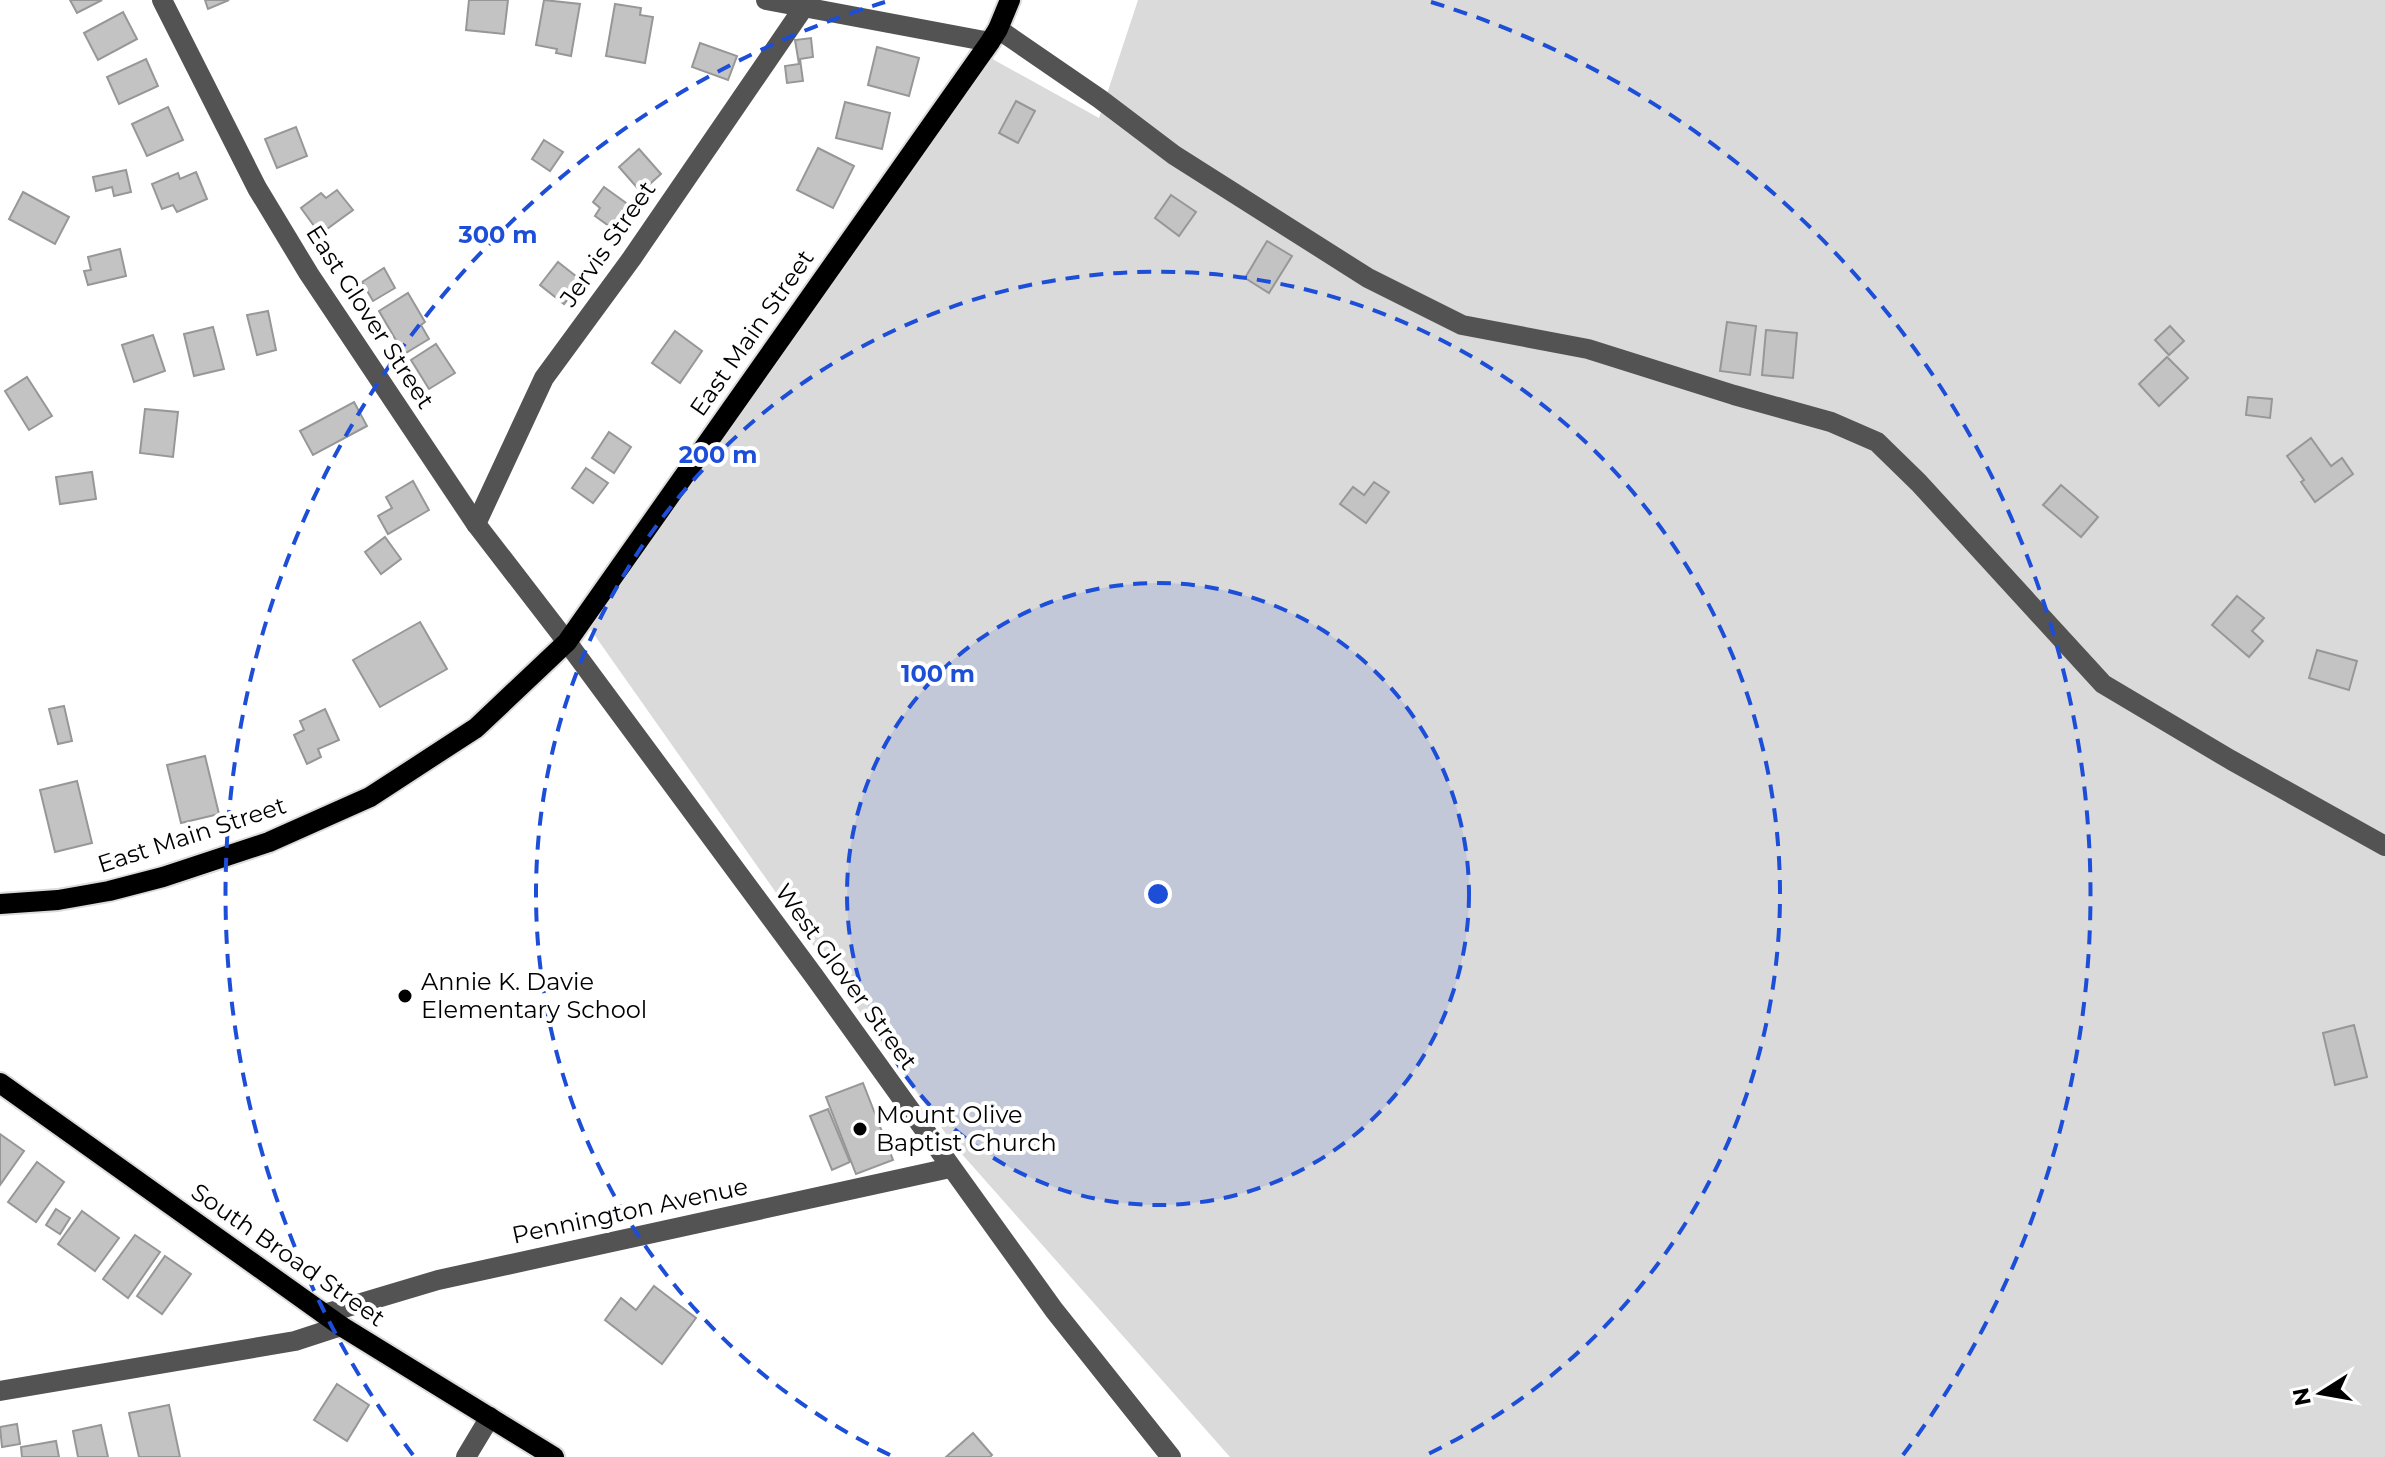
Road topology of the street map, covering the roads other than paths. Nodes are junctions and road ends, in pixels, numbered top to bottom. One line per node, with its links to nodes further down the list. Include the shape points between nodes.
1 (162, 0): 6 (street, East Glover Street, via 265,201)
2 (766, 0): 4 (street)
3 (1010, 0): 5 (main road, East Main Street)
4 (804, 7): 5 (street); 6 (street, Jervis Street, via 544,378)
5 (994, 35): 7 (main road, East Main Street); 8 (street, via 1100,99 1174,155 1368,278 1462,325 1588,349 1831,422 1877,442 2103,684)
6 (476, 524): 7 (street, East Glover Street)
7 (567, 642): 9 (main road, East Main Street, via 476,728 370,797 269,842 163,877 58,900); 11 (street, West Glover Street)
8 (2385, 846)
9 (0, 904)
10 (0, 1083): 12 (main road, South Broad Street)
11 (950, 1168): 12 (street, Pennington Avenue, via 448,1278); 17 (street, West Glover Street)
12 (332, 1320): 13 (street, Pennington Avenue, via 295,1341); 14 (main road, South Broad Street)
13 (0, 1391)
14 (490, 1417): 15 (street); 16 (main road, South Broad Street)
15 (466, 1457)
16 (554, 1457)
17 (1171, 1457)

